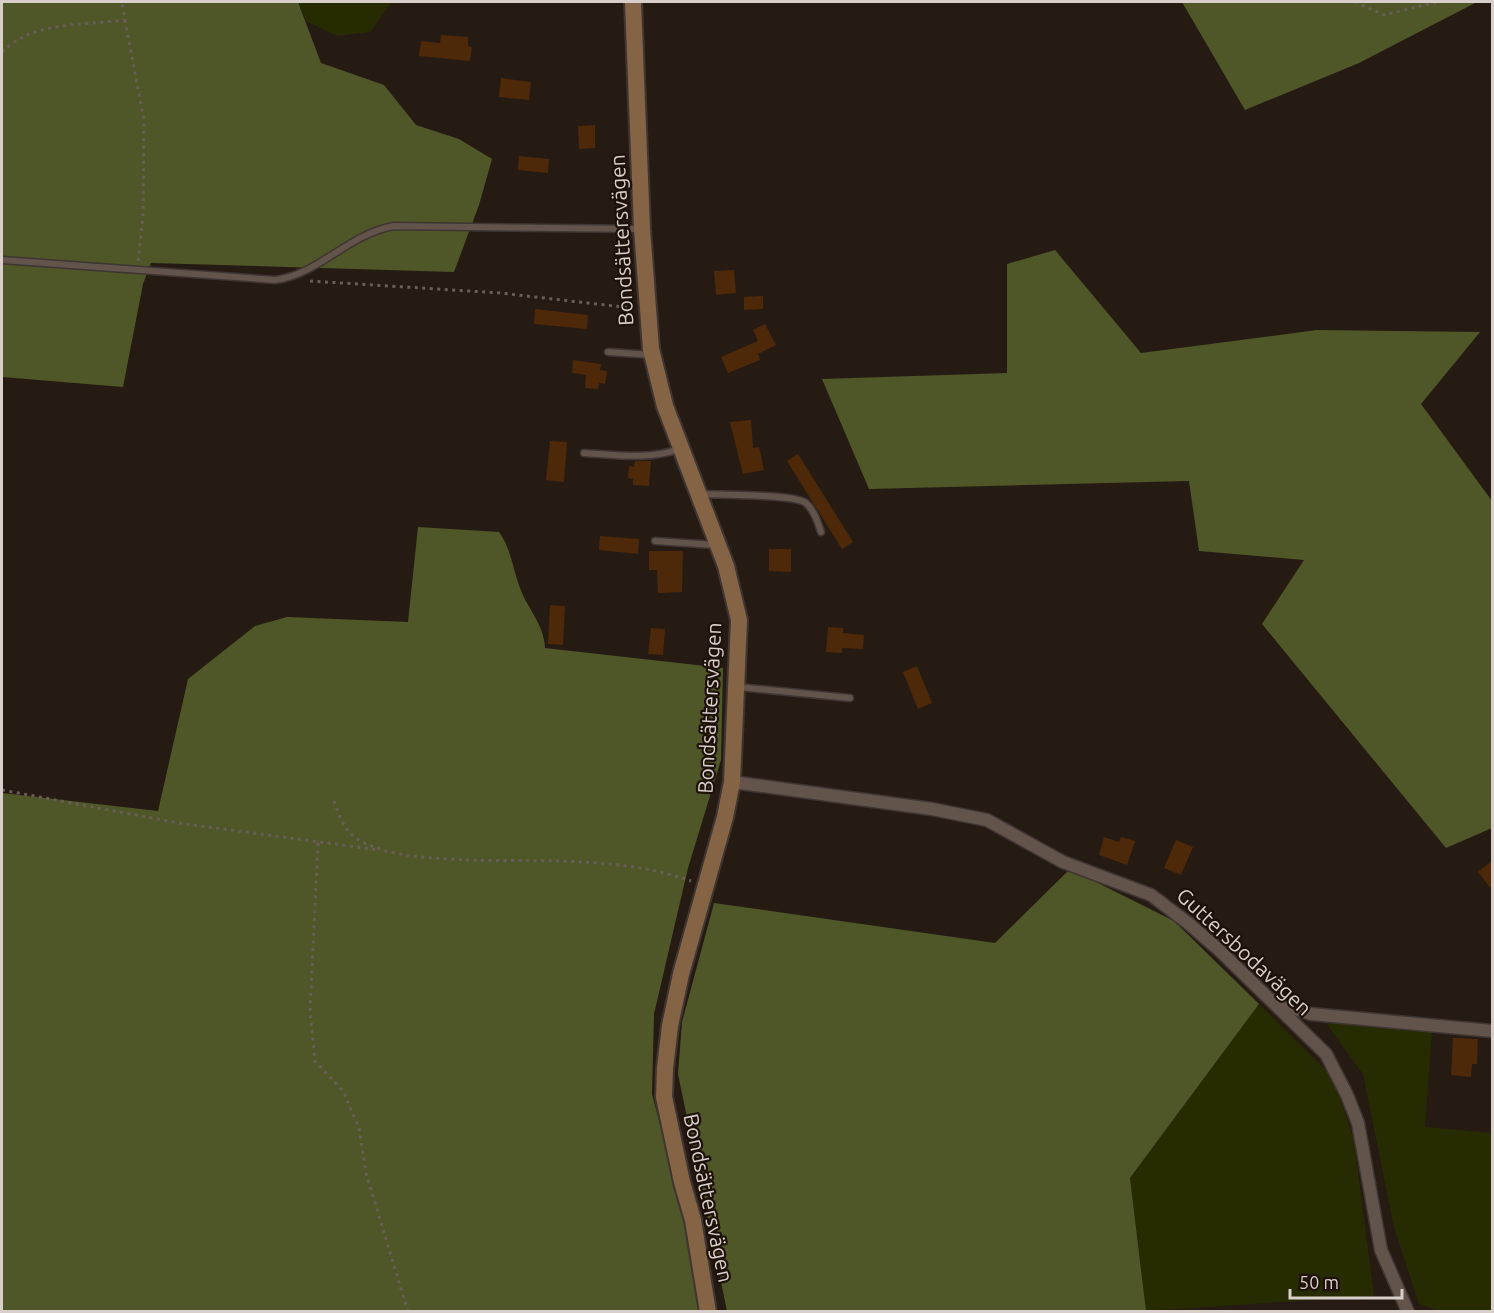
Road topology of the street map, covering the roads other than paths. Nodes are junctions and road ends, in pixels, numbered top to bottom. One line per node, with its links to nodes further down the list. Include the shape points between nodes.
1 (633, 2): 2 (street, Bondsättersvägen)
2 (642, 230): 3 (lane, via 394,226 363,234 285,279); 5 (street, Bondsättersvägen)
3 (2, 260)
4 (608, 352): 5 (lane)
5 (652, 355): 6 (street, Bondsättersvägen, via 665,406)
6 (682, 448): 7 (lane, via 641,455); 8 (street, Bondsättersvägen)
7 (584, 453)
8 (700, 494): 9 (lane, via 805,502 816,516); 11 (street, Bondsättersvägen)
9 (821, 532)
10 (655, 541): 11 (lane)
11 (719, 546): 12 (street, Bondsättersvägen, via 739,620)
12 (737, 687): 13 (lane); 14 (street, Bondsättersvägen)
13 (850, 699)
14 (732, 782): 15 (street, Guttersbodavägen, via 987,820 1063,862 1151,895 1188,923); 17 (street, Bondsättersvägen, via 670,1026 664,1097 693,1220)
15 (1268, 999): 16 (street, via 1311,1014); 18 (street, Guttersbodavägen, via 1326,1054 1347,1095 1358,1123 1381,1250)
16 (1492, 1031)
17 (708, 1311)
18 (1408, 1311)

